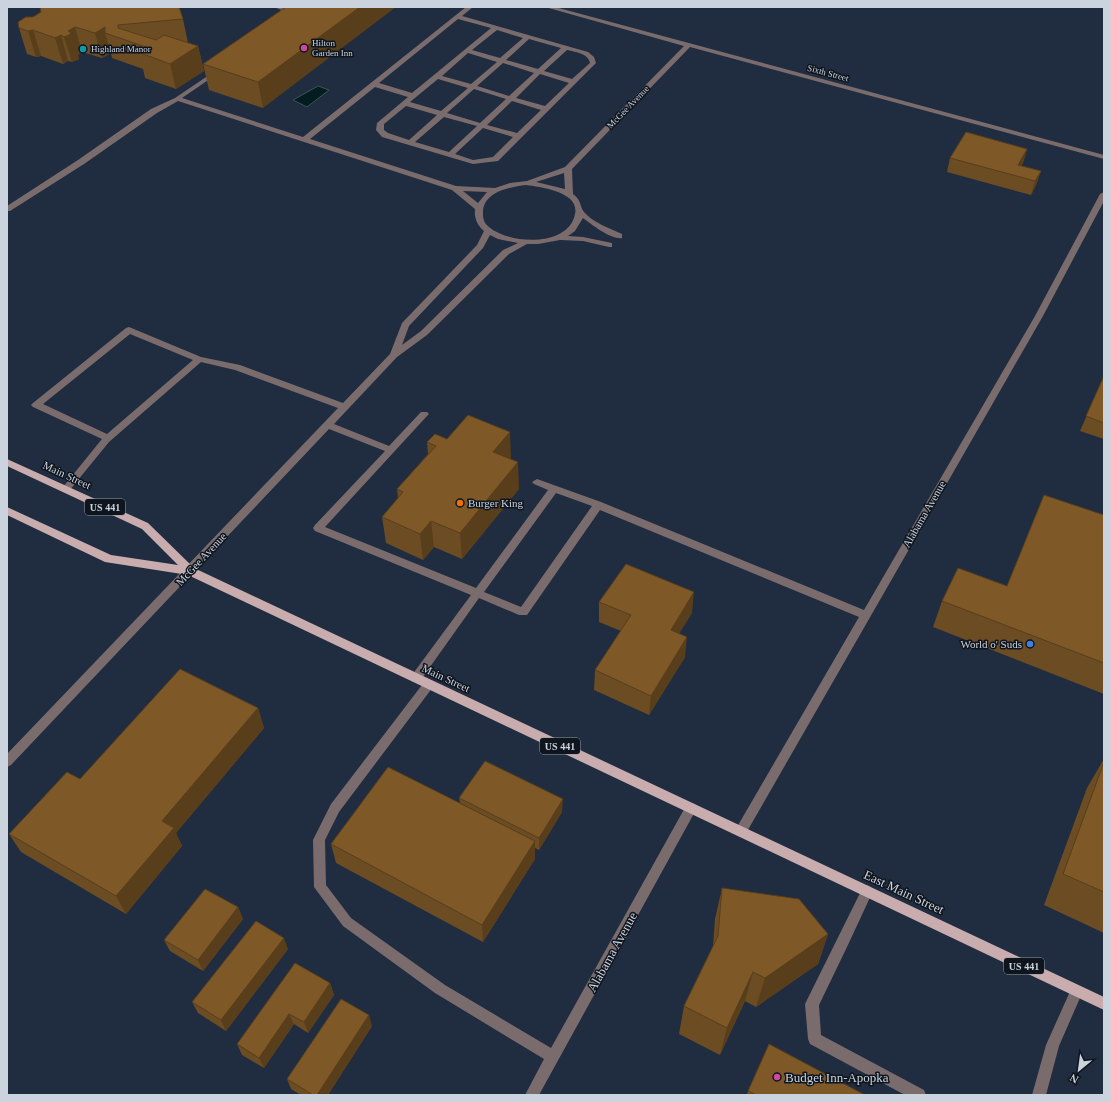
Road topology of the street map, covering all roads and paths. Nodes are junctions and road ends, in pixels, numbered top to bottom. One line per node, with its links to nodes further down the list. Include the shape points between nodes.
1 (277, 7): 4 (street)
2 (470, 7): 5 (street)
3 (548, 7): 8 (street, Sixth Street)
4 (289, 11)
5 (457, 17): 6 (street); 16 (street)
6 (495, 28): 7 (street); 10 (street)
7 (528, 37): 9 (street); 11 (street)
8 (689, 45): 29 (street, Sixth Street); 30 (street, McGee Avenue)
9 (566, 47): 13 (street); 15 (street, via 586,53 592,58 593,63)
10 (466, 51): 11 (street); 14 (street)
11 (501, 61): 13 (street); 17 (street)
12 (227, 64): 20 (street)
13 (539, 72): 15 (street); 19 (street)
14 (436, 76): 17 (street); 18 (street)
15 (574, 82): 22 (street)
16 (374, 84): 18 (street); 26 (street)
17 (472, 87): 19 (street); 23 (street)
18 (413, 96): 21 (street)
19 (511, 98): 22 (street); 24 (street)
20 (177, 99): 26 (street); 37 (street, via 154,111)
21 (405, 102): 23 (street); 27 (street, via 381,123 380,130 385,135)
22 (546, 109): 25 (street)
23 (442, 113): 24 (street); 27 (street)
24 (482, 126): 25 (street); 28 (street)
25 (518, 136): 28 (street, via 495,159 473,162)
26 (304, 140): 32 (street)
27 (410, 143): 28 (street)
28 (450, 155)
29 (1104, 157)
30 (568, 169): 31 (street, McGee Avenue); 34 (street)
31 (526, 183): 33 (street); 34 (street, via 542,184)
32 (455, 188): 33 (street); 36 (street)
33 (495, 190): 36 (street, via 484,198)
34 (569, 194): 38 (street, via 577,203)
35 (1104, 194): 59 (street, Alabama Avenue, via 1039,316)
36 (478, 207): 39 (street, via 477,215)
37 (7, 209)
38 (580, 212): 40 (street, via 598,226); 41 (street, via 577,222)
39 (488, 231): 42 (street, via 504,239); 44 (street, McGee Avenue, via 480,246 405,325)
40 (619, 236)
41 (557, 237): 42 (street, via 541,242); 43 (street, via 584,239)
42 (524, 242): 44 (street, McGee Avenue, via 506,252 424,333)
43 (609, 245)
44 (394, 354): 46 (street, McGee Avenue)
45 (199, 359): 46 (street, via 237,367); 49 (street); 49 (street, via 128,330 36,405)
46 (344, 407): 48 (street, McGee Avenue)
47 (424, 414): 50 (street)
48 (327, 425): 50 (street); 57 (street, McGee Avenue)
49 (108, 438): 54 (street)
50 (391, 450): 58 (street, via 318,528)
51 (7, 462): 54 (main road, Main Street / US 441)
52 (537, 482): 53 (street)
53 (554, 488): 55 (street); 58 (street)
54 (66, 489): 57 (main road, Main Street / US 441, via 145,526)
55 (598, 505): 58 (street, via 523,612); 59 (street)
56 (7, 511): 57 (main road, Main Street / US 441, via 109,559)
57 (190, 571): 60 (main road, Main Street / US 441); 62 (street, McGee Avenue)
58 (476, 593): 60 (street)
59 (866, 615): 64 (street, Alabama Avenue)
60 (416, 678): 61 (main road, Main Street / US 441)
61 (429, 684): 63 (main road, Main Street / US 441); 68 (street, via 336,808 318,840 320,886 347,922 440,989)
62 (7, 762)
63 (691, 808): 64 (main road, East Main Street / US 441); 68 (street, Alabama Avenue)
64 (741, 831): 65 (main road, East Main Street / US 441)
65 (867, 892): 66 (main road, East Main Street / US 441); 70 (street, via 812,1004 815,1039)
66 (1077, 991): 67 (main road, East Main Street / US 441); 71 (street, via 1053,1045)
67 (1104, 1004)
68 (553, 1057): 69 (street, Alabama Avenue)
69 (532, 1095)
70 (919, 1095)
71 (1039, 1095)

